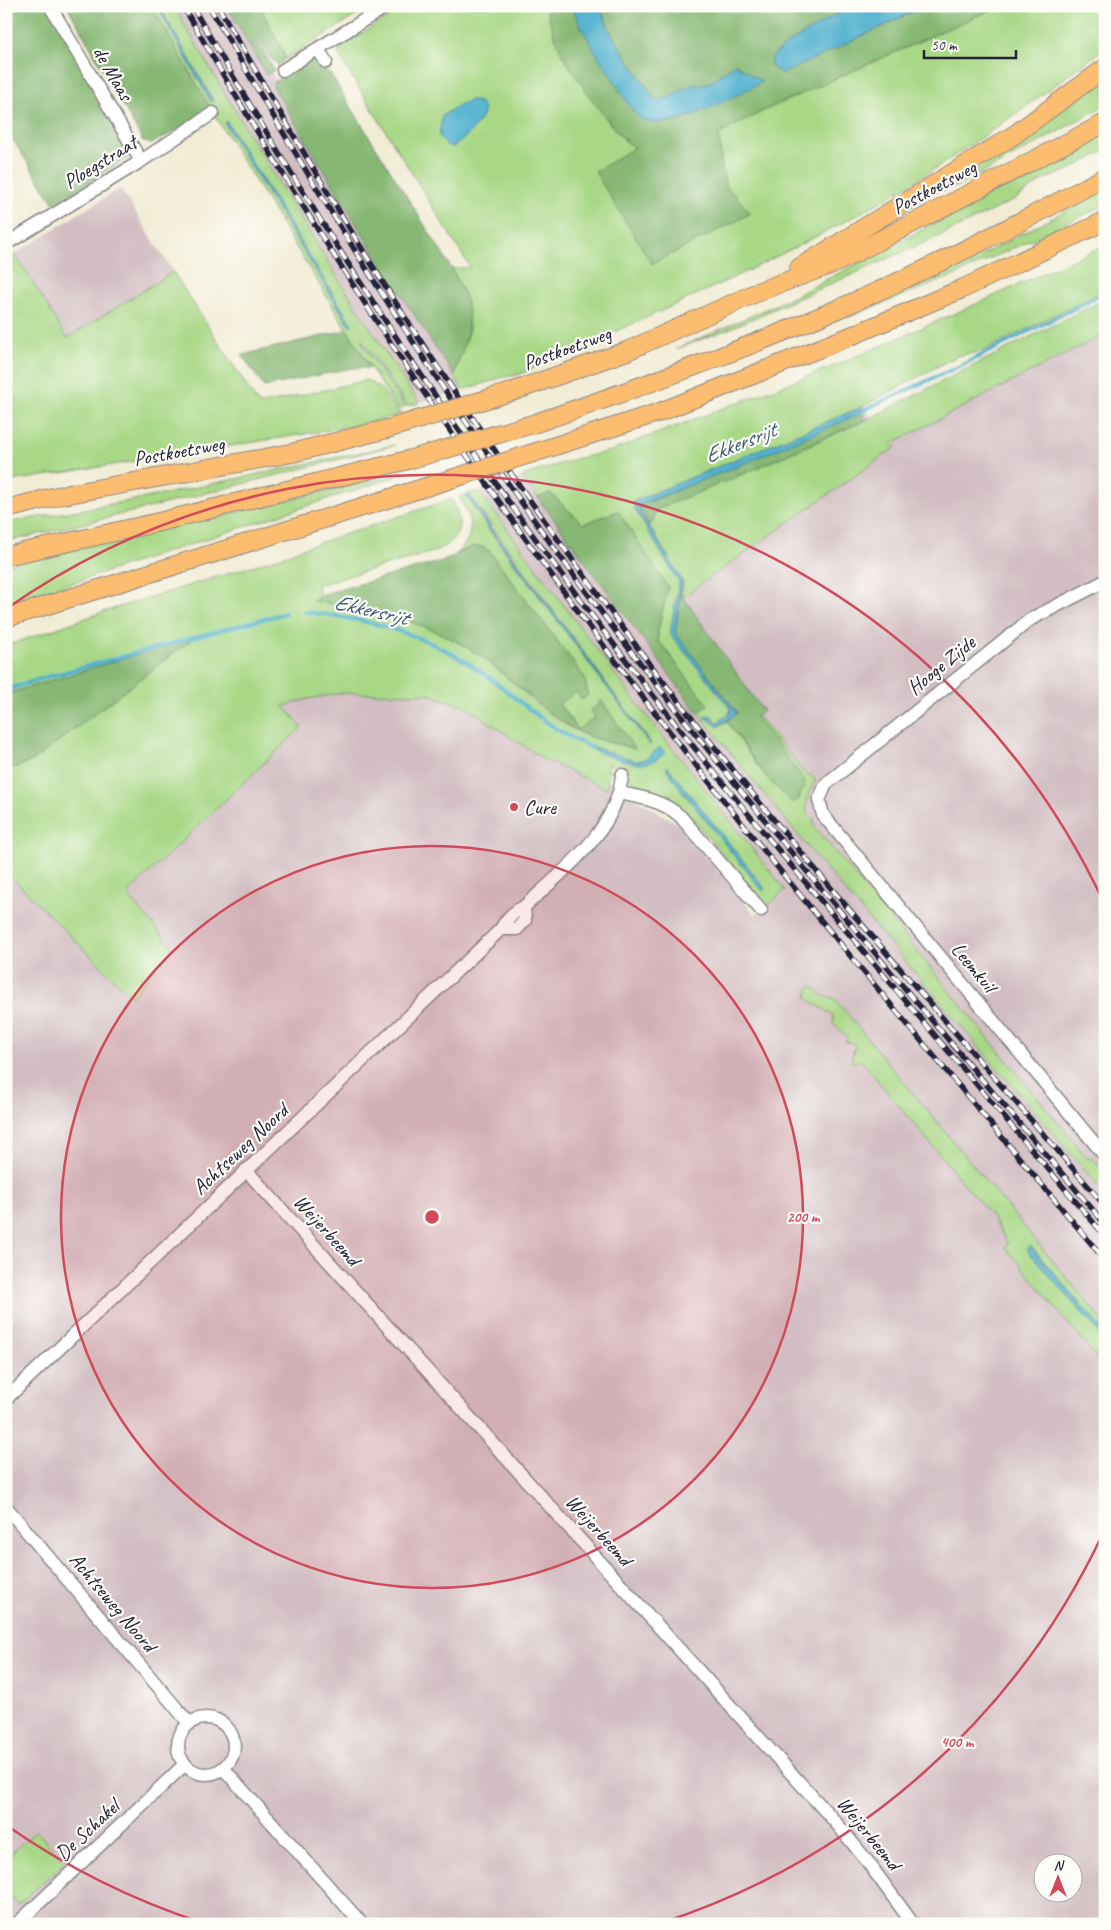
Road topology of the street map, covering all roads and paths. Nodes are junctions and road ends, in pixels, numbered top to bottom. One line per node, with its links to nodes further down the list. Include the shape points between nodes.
1 (50, 6): 9 (street, de Maas)
2 (387, 6): 3 (street)
3 (318, 49): 4 (street); 6 (street)
4 (326, 62)
5 (1105, 68): 13 (highway, via 1014,135)
6 (283, 70)
7 (213, 113): 9 (street, Ploegstraat)
8 (1105, 123): 13 (highway, Postkoetsweg, via 838,262)
9 (141, 161): 12 (street, Ploegstraat)
10 (1105, 177): 17 (highway, bridge, via 945,260 841,308 643,386 408,460 155,523)
11 (1105, 221): 19 (highway, bridge, via 962,289 660,412)
12 (6, 244)
13 (760, 291): 14 (highway, Postkoetsweg, bridge, via 627,350 514,391 387,429 292,453)
14 (58, 496): 15 (highway); 16 (highway, Postkoetsweg)
15 (6, 501)
16 (6, 509)
17 (6, 556)
18 (1105, 581): 22 (street, Hooge Zijde, via 1031,619 826,784)
19 (6, 618)
20 (622, 775): 21 (street, Achtseweg Noord)
21 (619, 793): 23 (street, via 670,807); 25 (street, Achtseweg Noord, via 601,831 569,864 524,907 515,911 501,929)
22 (819, 800): 24 (street, Leemkuil, via 823,815)
23 (761, 910)
24 (1105, 1156)
25 (246, 1170): 26 (street, Achtseweg Noord); 33 (street, Weijerbeemd, via 837,1824)
26 (6, 1399)
27 (6, 1507): 28 (street, Achtseweg Noord)
28 (189, 1723): 29 (street, via 179,1738 178,1747); 30 (street, via 207,1718 225,1725 234,1742 230,1760)
29 (185, 1764): 30 (street, via 192,1770 208,1774); 31 (street, De Schakel)
30 (223, 1768): 32 (street)
31 (17, 1924)
32 (362, 1924)
33 (913, 1924)

